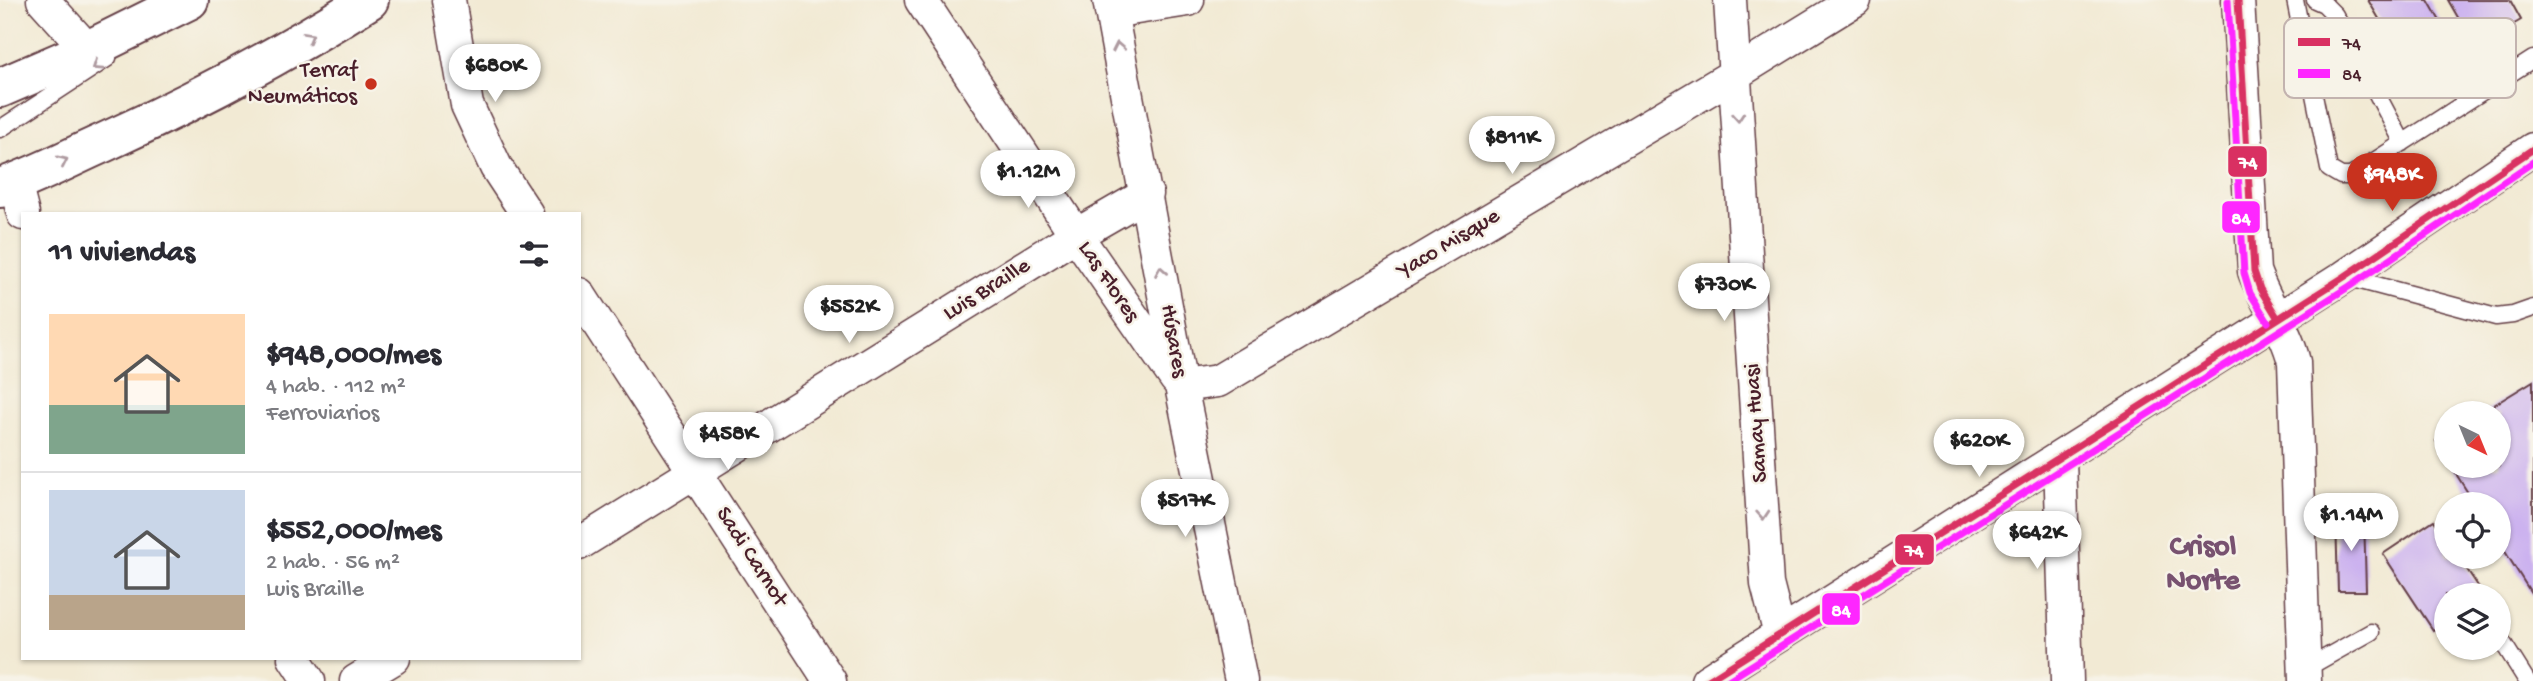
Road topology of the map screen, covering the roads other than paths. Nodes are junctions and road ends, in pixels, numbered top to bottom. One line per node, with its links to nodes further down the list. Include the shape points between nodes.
1 (43, 0): 14 (street)
2 (192, 0): 14 (main road); 22 (lane, one-way to 22)
3 (369, 0): 26 (main road, one-way to 3, via 232,80)
4 (449, 0): 27 (street, via 467,105 496,167)
5 (922, 0): 28 (street, Las Flores)
6 (1188, 0): 11 (street)
7 (1730, 0): 17 (street, Samay Huasi)
8 (1855, 0): 17 (street, Yaco Misque)
9 (2238, 0): 32 (street, via 2254,271)
10 (2304, 0): 12 (lane); 13 (lane, via 2324,4)
11 (1110, 6): 25 (street, Húsares, one-way to 11)
12 (2307, 18)
13 (2337, 18)
14 (88, 50): 18 (main road)
15 (2533, 59): 16 (lane)
16 (2516, 70)
17 (1735, 74): 33 (street, Yaco Misque, via 1218,381); 38 (street, Samay Huasi, one-way to 38, via 1767,584)
18 (0, 88)
19 (2318, 98): 23 (lane, via 2329,169 2342,176 2351,177)
20 (2379, 98): 23 (lane)
21 (2473, 98): 23 (lane)
22 (0, 129)
23 (2403, 143)
24 (2533, 149): 29 (street)
25 (1147, 194): 28 (street, Luis Braille); 33 (street, Húsares, one-way to 25)
26 (13, 195)
27 (526, 212)
28 (1076, 235): 33 (street, Las Flores); 35 (street, Luis Braille)
29 (2344, 277): 31 (lane, via 2496,317); 32 (street)
30 (581, 297): 35 (street, Sadi Carnot)
31 (2533, 308)
32 (2277, 317): 34 (street); 42 (street, via 2294,362)
33 (1181, 386): 46 (street, Húsares)
34 (2060, 459): 38 (street); 48 (street)
35 (696, 472): 36 (street, Luis Braille); 45 (street, Sadi Carnot)
36 (581, 543)
37 (2371, 632): 42 (lane)
38 (1780, 635): 47 (street)
39 (2511, 656): 49 (lane)
40 (295, 660): 43 (street)
41 (391, 660): 44 (street)
42 (2305, 675)
43 (309, 681)
44 (356, 681)
45 (830, 681)
46 (1241, 681)
47 (1707, 681)
48 (2067, 681)
49 (2527, 681)

